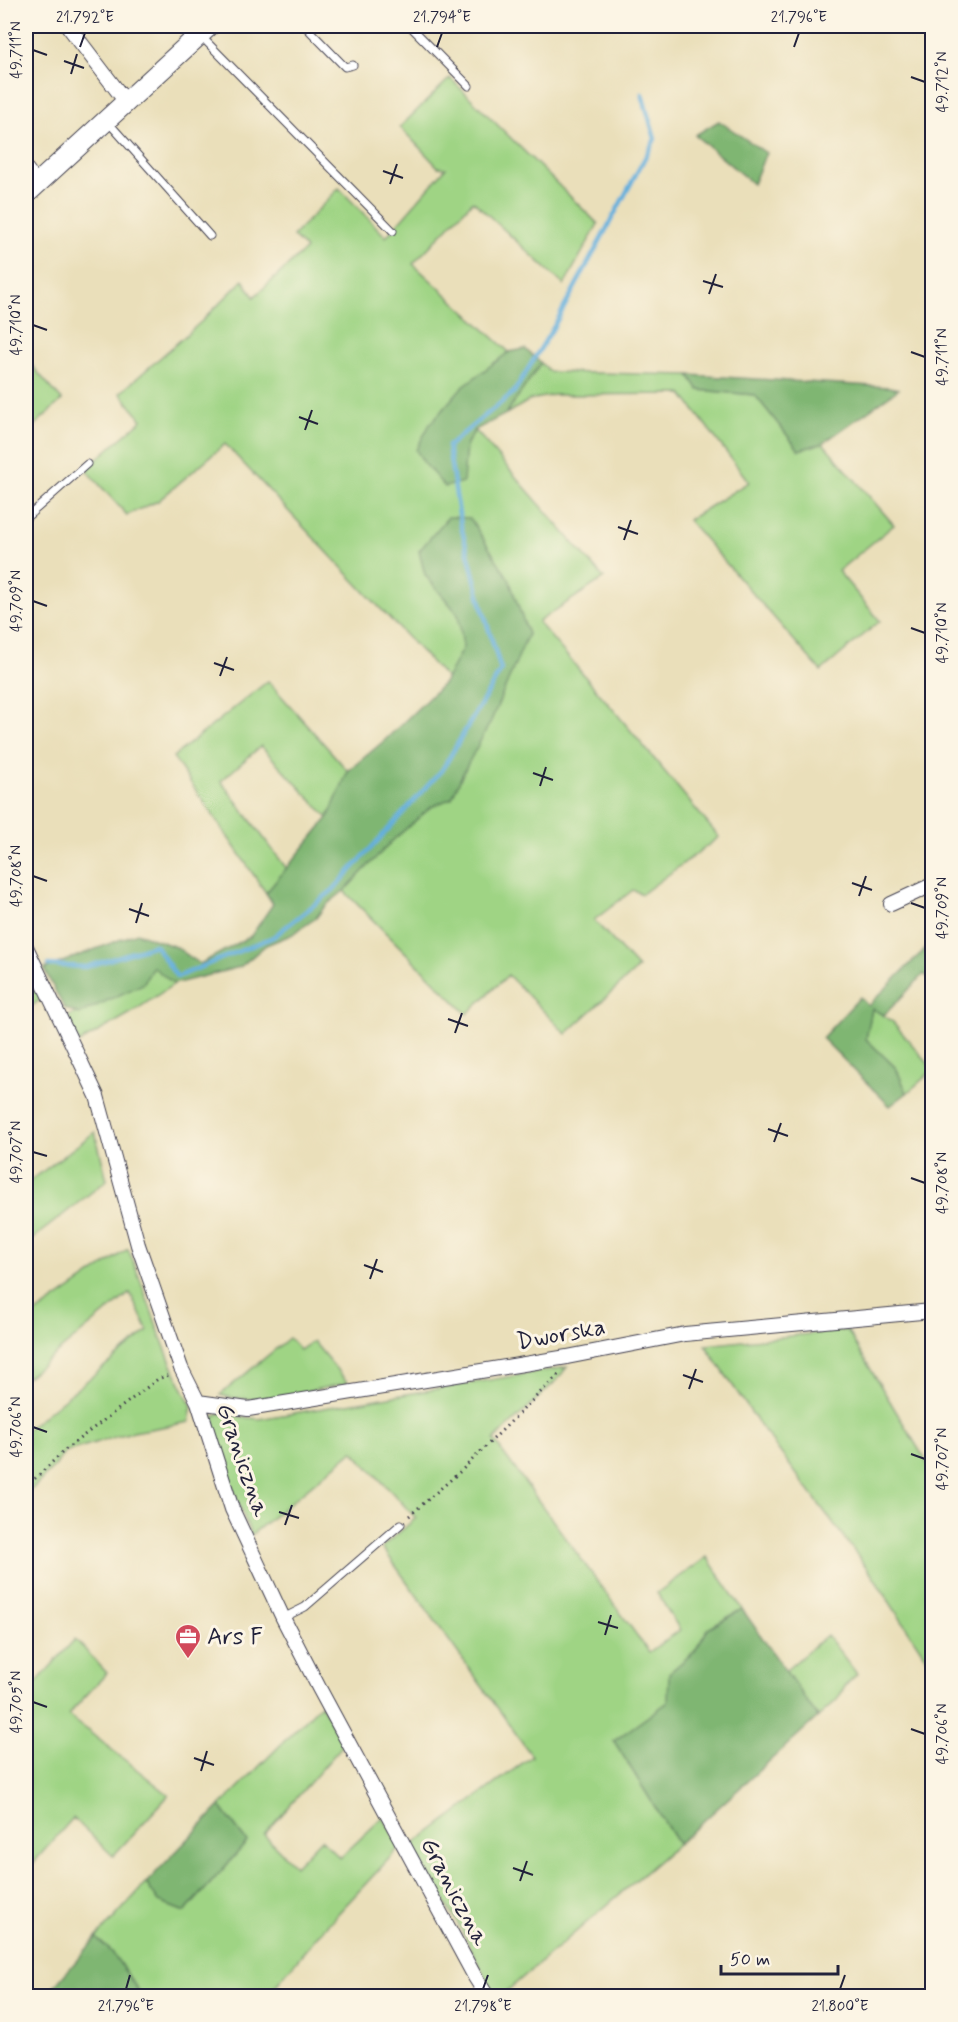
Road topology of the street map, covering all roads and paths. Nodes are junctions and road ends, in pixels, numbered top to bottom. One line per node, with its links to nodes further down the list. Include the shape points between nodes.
1 (68, 26): 7 (street)
2 (305, 26): 5 (lane, via 345,67)
3 (410, 26): 6 (lane)
4 (205, 30): 7 (main road); 11 (lane)
5 (352, 65)
6 (469, 86)
7 (126, 102): 8 (main road)
8 (106, 120): 10 (main road); 12 (lane)
9 (26, 163): 10 (lane)
10 (33, 188)
11 (393, 231)
12 (210, 236)
13 (87, 464): 14 (lane)
14 (26, 518)
15 (933, 885): 16 (street)
16 (891, 904)
17 (26, 947): 20 (street, Graniczna, via 97,1096 138,1245)
18 (933, 1311): 19 (street, Dworska, via 685,1334)
19 (567, 1357): 21 (street, Dworska, via 248,1409); 23 (path, via 564,1370)
20 (183, 1372): 21 (street, Graniczna); 22 (path, via 158,1379 66,1449)
21 (198, 1401): 24 (street, Graniczna, via 232,1509)
22 (26, 1487)
23 (401, 1524): 24 (lane, via 305,1607)
24 (284, 1618): 25 (street, Graniczna)
25 (487, 1996)

